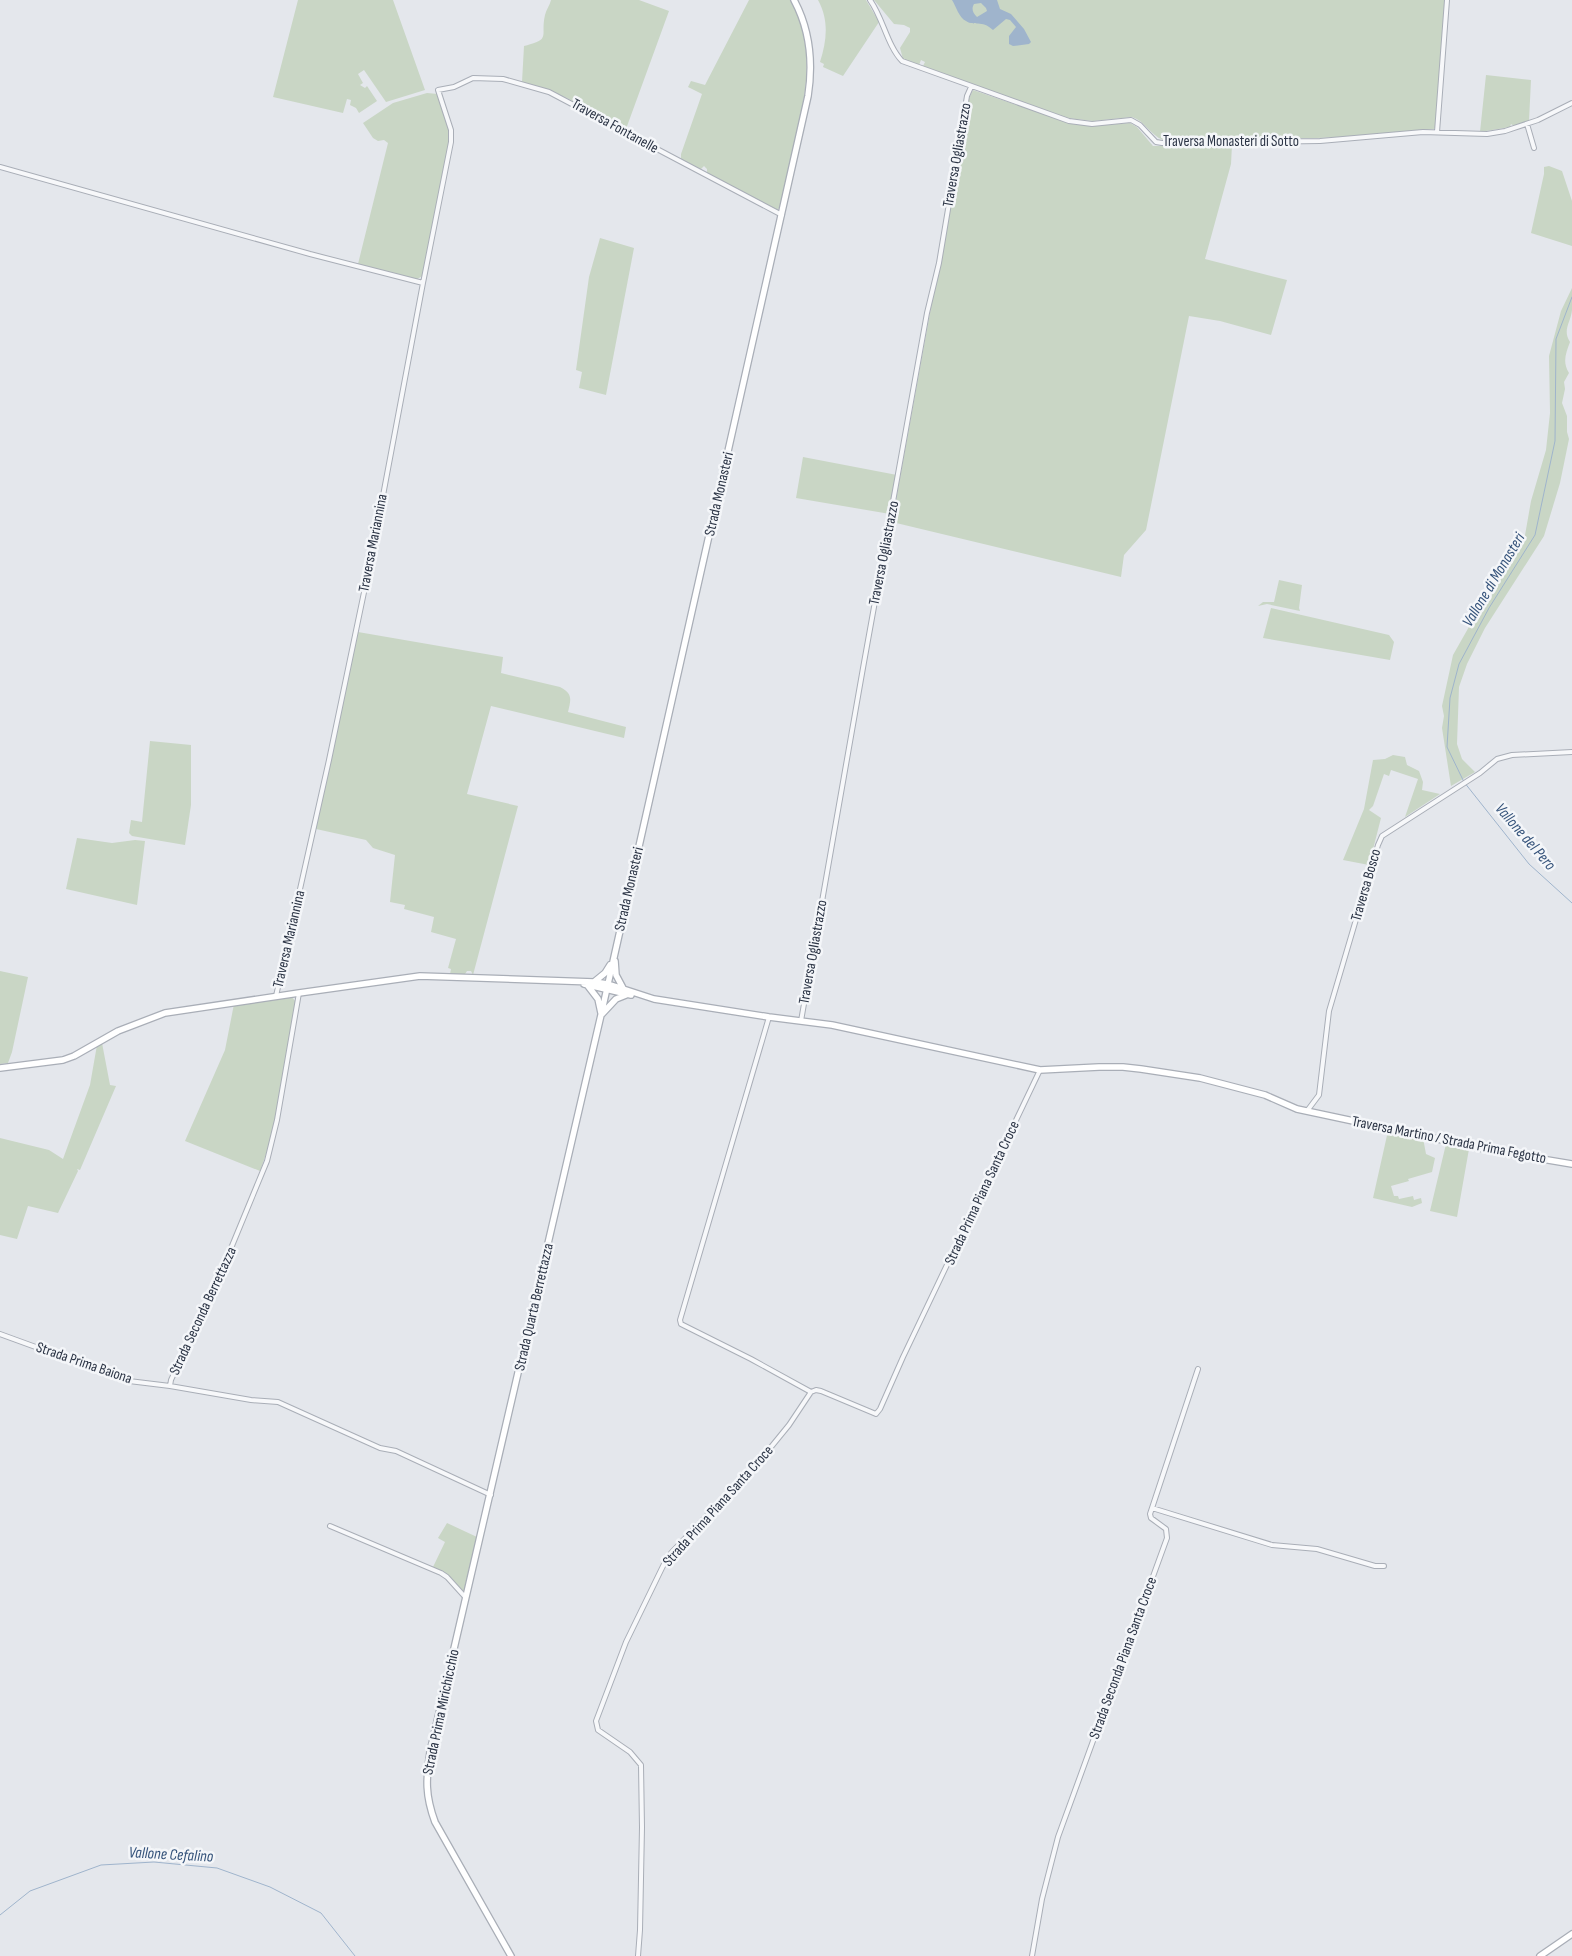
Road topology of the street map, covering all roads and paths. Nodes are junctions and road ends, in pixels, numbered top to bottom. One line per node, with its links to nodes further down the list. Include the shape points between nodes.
1 (794, 0): 11 (main road, Strada Monasteri, via 808,38 811,66)
2 (870, 0): 4 (street, Traversa Monasteri di Sotto, via 902,61)
3 (1447, 0): 8 (street)
4 (972, 87): 8 (street, Traversa Monasteri di Sotto, via 1069,121 1092,124 1131,120 1156,142 1162,143 1320,141); 22 (street, Traversa Ogliastrazzo, via 967,96)
5 (438, 90): 11 (street, Traversa Fontanelle, via 473,78 502,79 549,92); 12 (street, Traversa Mariannina, via 451,130 451,142)
6 (1572, 103): 7 (street, Traversa Monasteri di Sotto)
7 (1527, 124): 8 (street, Traversa Monasteri di Sotto, via 1487,134); 9 (street)
8 (1437, 132)
9 (1534, 148)
10 (0, 167): 12 (street)
11 (782, 215): 14 (main road, Strada Monasteri)
12 (423, 283): 19 (street, Traversa Mariannina, via 330,760)
13 (1572, 752): 25 (street, Traversa Bosco, via 1497,759 1382,836 1329,1011 1319,1095)
14 (614, 954): 15 (main road, via 606,973); 16 (main road, Strada Monasteri); 18 (main road, via 616,975)
15 (591, 984): 16 (main road, Traversa Martino / Strada Prima Fegotto); 17 (main road, Traversa Martino / Strada Prima Fegotto, via 420,976); 20 (main road)
16 (607, 987): 18 (main road, Traversa Martino / Strada Prima Fegotto); 20 (main road, Strada Quarta Berrettazza)
17 (299, 992): 19 (main road, Traversa Martino / Strada Prima Fegotto); 29 (street, Strada Seconda Berrettazza, via 278,1120 267,1161 240,1230)
18 (625, 992): 20 (main road); 21 (main road, Traversa Martino / Strada Prima Fegotto)
19 (276, 996): 23 (main road, Traversa Martino / Strada Prima Fegotto, via 165,1013 118,1031 63,1060)
20 (601, 1015): 31 (main road, Strada Quarta Berrettazza)
21 (769, 1017): 22 (main road, Traversa Martino / Strada Prima Fegotto); 30 (street, Strada Prima Piana Santa Croce, via 680,1320 682,1324)
22 (801, 1021): 24 (main road, Traversa Martino / Strada Prima Fegotto)
23 (0, 1068)
24 (1040, 1070): 25 (main road, Traversa Martino / Strada Prima Fegotto, via 1142,1069 1200,1078 1265,1095); 30 (street, Strada Prima Piana Santa Croce, via 880,1409 876,1414 821,1391)
25 (1307, 1111): 26 (main road, Traversa Martino / Strada Prima Fegotto, via 1494,1151)
26 (1572, 1164)
27 (0, 1334): 29 (street, Strada Prima Baiona, via 129,1380)
28 (1198, 1369): 32 (street)
29 (170, 1386): 31 (street, Strada Seconda Berrettazza, via 278,1402)
30 (811, 1392): 38 (street, Strada Prima Piana Santa Croce, via 789,1425 736,1490 716,1506 664,1564 626,1642 596,1721 598,1730 630,1752 641,1765 642,1864)
31 (491, 1495): 35 (main road, Strada Quarta Berrettazza)
32 (1152, 1508): 34 (street, via 1272,1545 1312,1548); 39 (street, Strada Seconda Piana Santa Croce, via 1151,1518 1166,1529 1167,1538 1058,1837 1038,1914)
33 (330, 1526): 35 (street, via 441,1573)
34 (1384, 1566)
35 (466, 1598): 37 (main road, Strada Prima Mirichicchio, via 430,1752 426,1790 444,1840)
36 (1572, 1934): 40 (main road)
37 (511, 1956)
38 (638, 1956)
39 (1032, 1956)
40 (1540, 1956)

